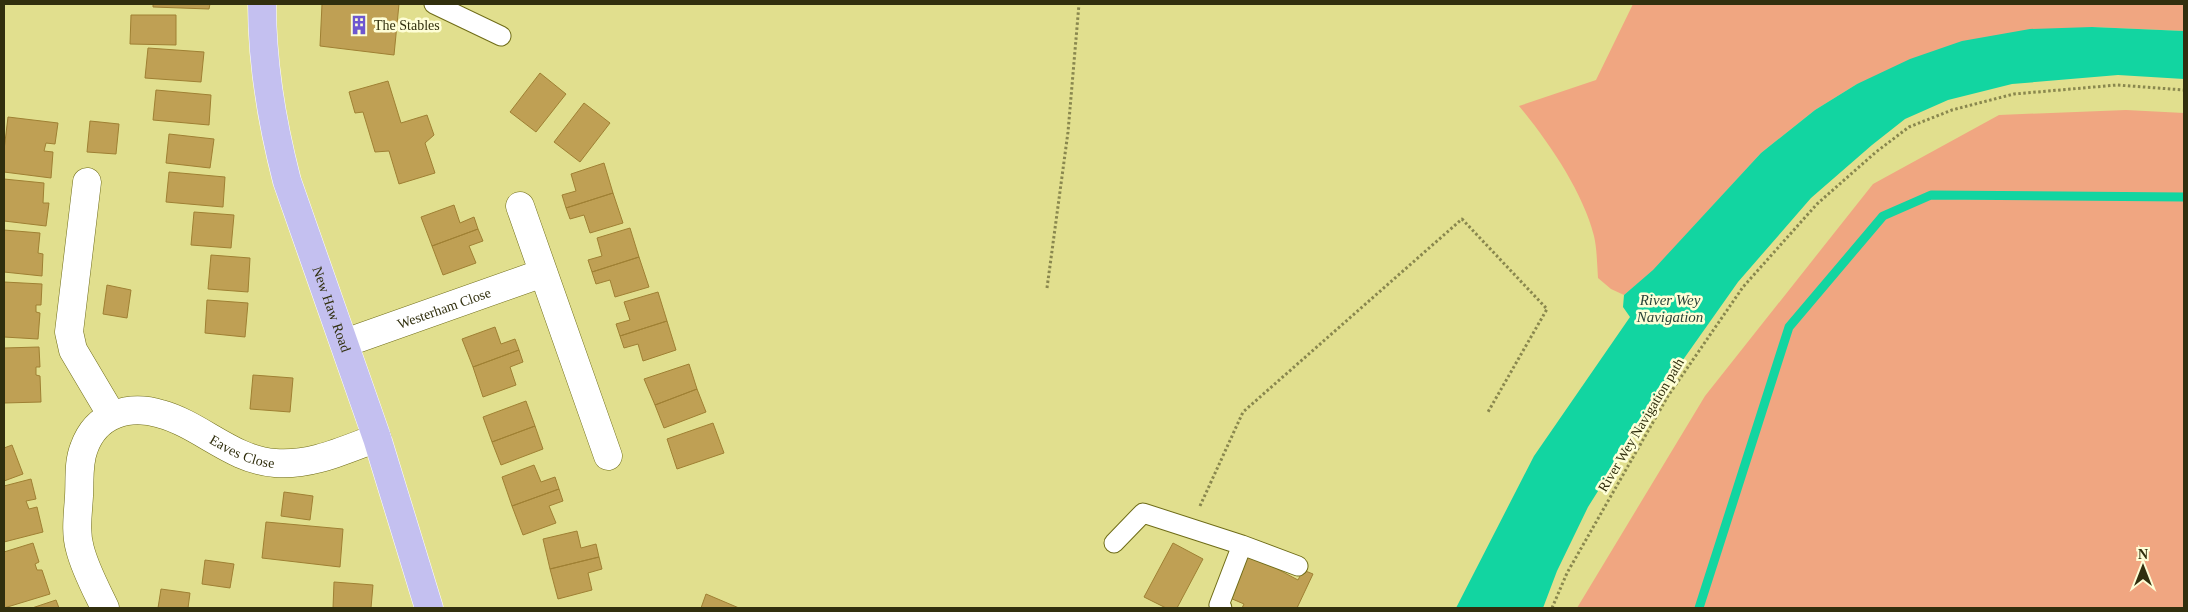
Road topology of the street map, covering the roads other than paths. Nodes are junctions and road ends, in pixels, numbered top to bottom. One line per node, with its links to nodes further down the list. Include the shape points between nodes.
1 (262, 4): 7 (main road, New Haw Road, via 268,96 276,138 287,181)
2 (434, 4): 3 (lane)
3 (501, 36)
4 (87, 182): 8 (street, via 69,332 73,350)
5 (520, 206): 6 (street)
6 (543, 273): 7 (street, Westerham Close); 10 (street)
7 (345, 343): 9 (main road, New Haw Road)
8 (111, 414): 9 (street, Eaves Close, via 128,410 159,413 175,418 235,452 274,464 312,461); 14 (street, via 97,425 84,448 77,531 80,550)
9 (377, 438): 15 (main road, New Haw Road)
10 (608, 456)
11 (1114, 543): 12 (lane, via 1143,513)
12 (1242, 546): 13 (lane); 16 (lane, via 1219,605)
13 (1298, 566)
14 (105, 608)
15 (428, 608)
16 (1222, 608)

